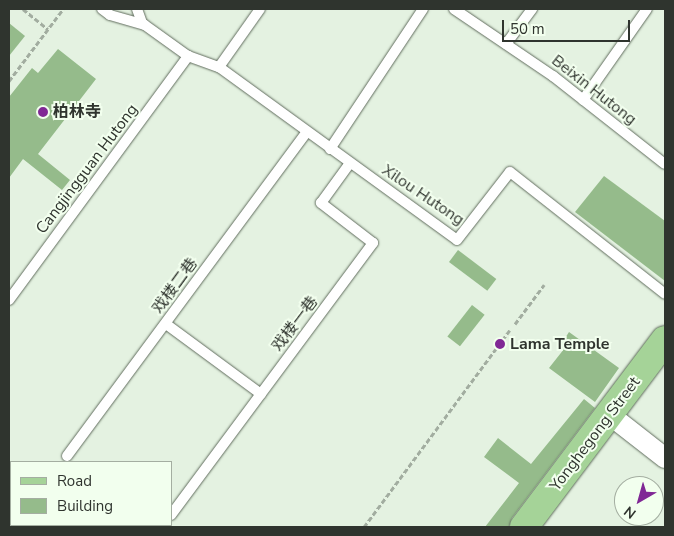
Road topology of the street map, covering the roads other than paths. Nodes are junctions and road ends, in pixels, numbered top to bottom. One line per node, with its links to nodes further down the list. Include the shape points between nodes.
1 (102, 9): 8 (lane, via 110,15)
2 (137, 9): 8 (lane)
3 (260, 9): 11 (lane)
4 (423, 9): 14 (lane)
5 (454, 9): 9 (lane, Beixin Hutong)
6 (532, 9): 9 (lane)
7 (647, 9): 12 (lane)
8 (145, 25): 10 (lane, Xilou Hutong)
9 (506, 44): 12 (lane, Beixin Hutong)
10 (188, 56): 11 (lane, Xilou Hutong); 18 (lane, Cangjingguan Hutong)
11 (218, 67): 13 (lane, Xilou Hutong)
12 (582, 100): 16 (lane, Beixin Hutong)
13 (307, 132): 14 (lane, Xilou Hutong); 19 (lane, 戏楼二巷)
14 (330, 149): 15 (lane, Xilou Hutong)
15 (350, 163): 17 (lane, Xilou Hutong, via 457,240 510,172); 21 (lane, 戏楼一巷, via 321,203 373,243)
16 (665, 164)
17 (665, 294)
18 (9, 300)
19 (166, 324): 21 (lane); 23 (lane, 戏楼二巷)
20 (665, 340): 22 (main road, Yonghegong Street)
21 (261, 394): 25 (lane, 戏楼一巷)
22 (610, 415): 24 (street); 26 (main road, Yonghegong Street)
23 (67, 456)
24 (665, 458)
25 (172, 514)
26 (524, 527)

